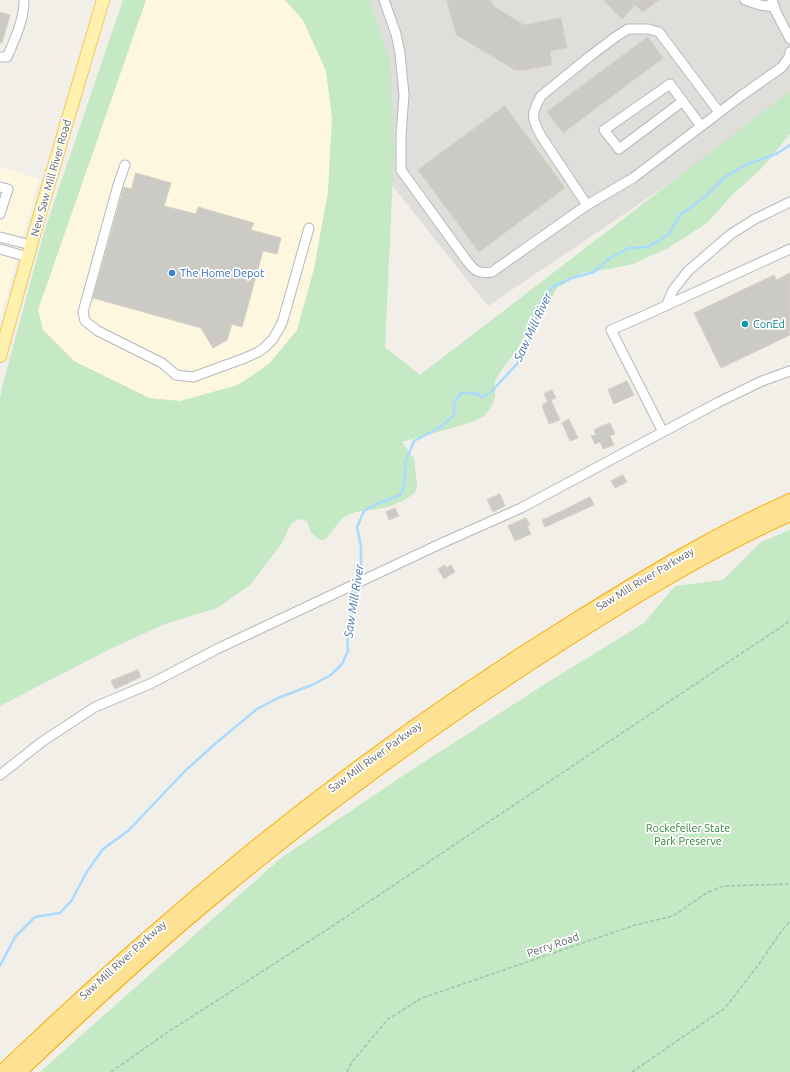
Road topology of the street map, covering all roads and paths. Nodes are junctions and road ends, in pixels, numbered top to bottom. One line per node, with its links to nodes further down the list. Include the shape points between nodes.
1 (24, 0): 8 (lane, via 18,30 7,57)
2 (103, 0): 21 (main road, New Saw Mill River Road)
3 (384, 0): 15 (lane, via 396,34 401,60 404,95 401,170 474,270 492,272)
4 (745, 0): 5 (lane, via 760,5)
5 (773, 3): 6 (lane)
6 (790, 39)
7 (790, 52): 10 (lane, via 782,67)
8 (0, 57)
9 (683, 101): 9 (lane, via 670,84 604,130 619,149); 11 (lane)
10 (719, 112): 11 (lane); 15 (lane, via 659,32 628,29 614,38 541,96 533,114 541,136)
11 (702, 126): 15 (lane, via 633,178)
12 (125, 165): 17 (lane, via 83,312 85,321 98,331 162,363 176,375 193,377 252,355 268,344 283,320)
13 (0, 186): 16 (lane, via 8,189)
14 (790, 202): 22 (lane, via 731,234 688,271 673,290)
15 (587, 205)
16 (0, 214)
17 (309, 228)
18 (0, 237): 21 (lane)
19 (0, 249): 21 (lane)
20 (790, 249): 22 (lane)
21 (30, 251): 23 (main road, New Saw Mill River Road)
22 (666, 306): 25 (lane, via 611,330)
23 (0, 356)
24 (790, 371): 25 (lane, via 762,381)
25 (663, 432): 31 (lane, via 521,508 217,649 152,683 95,707 43,741)
26 (790, 497): 29 (highway)
27 (790, 501): 29 (highway, Saw Mill River Parkway)
28 (790, 514): 35 (highway, Saw Mill River Parkway, via 681,570 625,604 498,684 394,756 203,905 105,991)
29 (758, 516): 34 (highway, Saw Mill River Parkway, via 683,556 558,632 475,686 348,776 259,845 168,921 82,996)
30 (790, 621): 36 (path)
31 (0, 775)
32 (790, 884): 37 (path, Perry Road, via 724,886 708,892 673,916 634,925 422,998 388,1019 352,1062)
33 (790, 922): 38 (path, via 725,1008)
34 (2, 1072)
35 (19, 1072)
36 (111, 1072)
37 (347, 1072)
38 (632, 1072)

